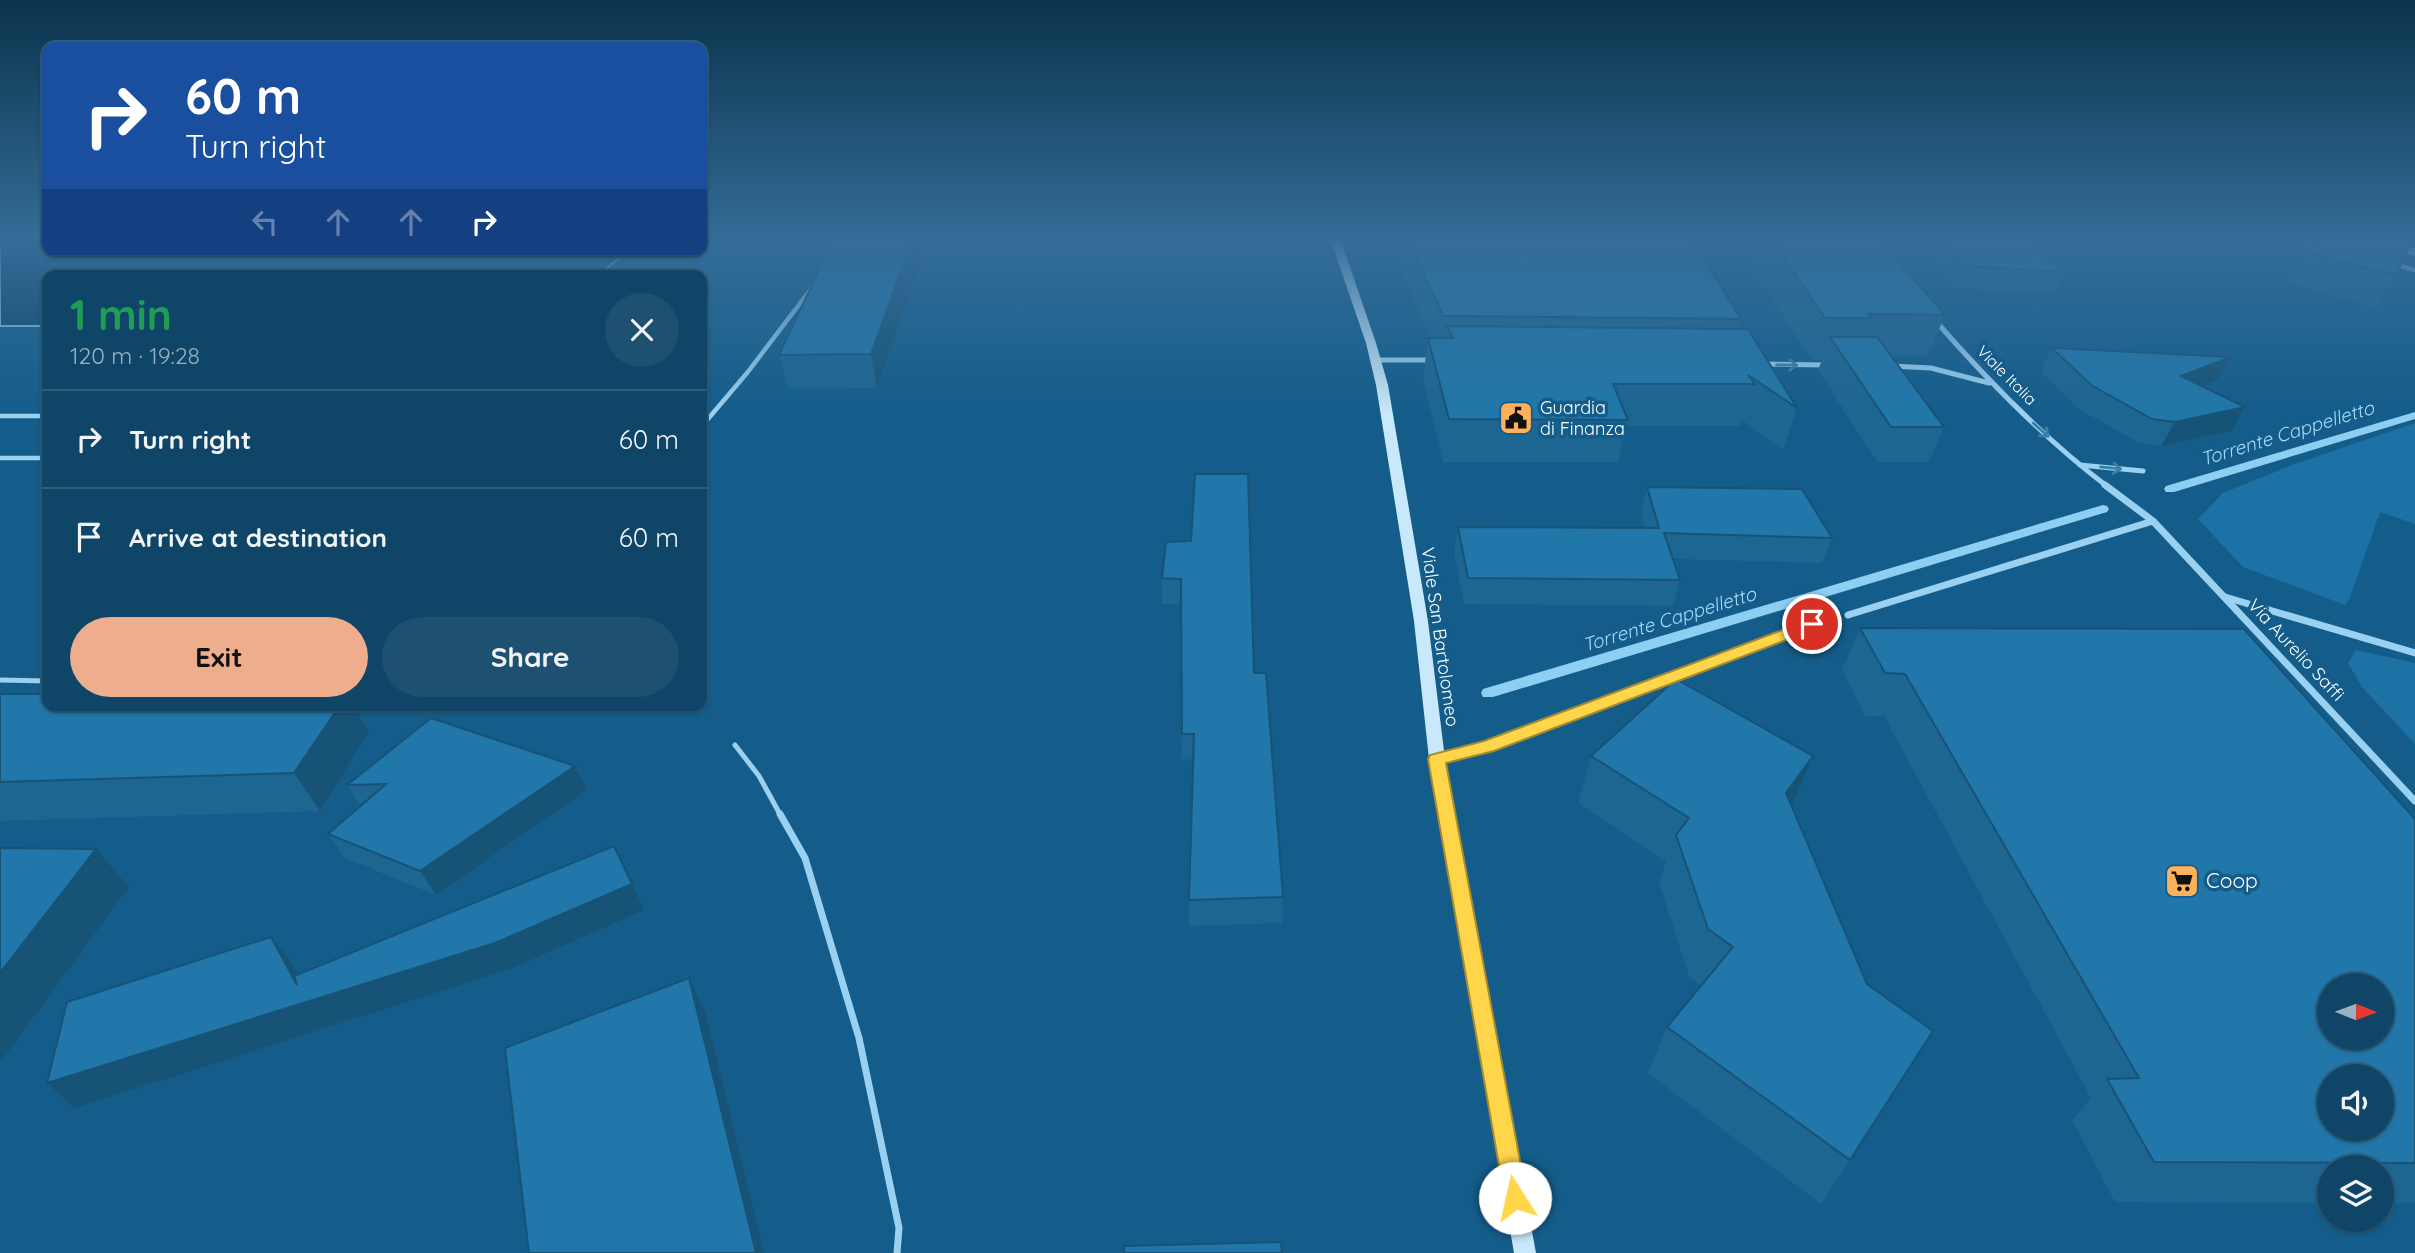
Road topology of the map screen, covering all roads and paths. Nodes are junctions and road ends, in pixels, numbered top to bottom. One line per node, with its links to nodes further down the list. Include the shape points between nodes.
1 (804, 296): 12 (lane)
2 (1355, 296): 4 (main road, Viale San Bartolomeo)
3 (1927, 311): 9 (street, Viale Italia)
4 (1376, 360): 5 (street); 25 (main road, Viale San Bartolomeo, via 1421,621)
5 (1437, 360)
6 (1756, 364): 7 (street, one-way to 7)
7 (1840, 365)
8 (1881, 366): 9 (street, via 1931,368)
9 (1991, 384): 15 (street, Viale Italia, one-way to 15)
10 (0, 416): 11 (lane)
11 (42, 416)
12 (707, 420)
13 (0, 458): 14 (lane)
14 (42, 458)
15 (2079, 465): 16 (street, one-way to 16); 17 (street, Viale Italia)
16 (2143, 471)
17 (2153, 521): 18 (street, Via Aurelio Saffi); 19 (street)
18 (2224, 596): 21 (street); 26 (street, Via Aurelio Saffi)
19 (1848, 614)
20 (1812, 624): 25 (street, via 1488,746)
21 (2415, 653)
22 (0, 681): 23 (lane)
23 (42, 681)
24 (735, 745): 27 (lane, via 759,776 805,858 859,1038 898,1228)
25 (1437, 759): 28 (main road, Viale San Bartolomeo)
26 (2415, 801)
27 (897, 1253)
28 (1525, 1253)

